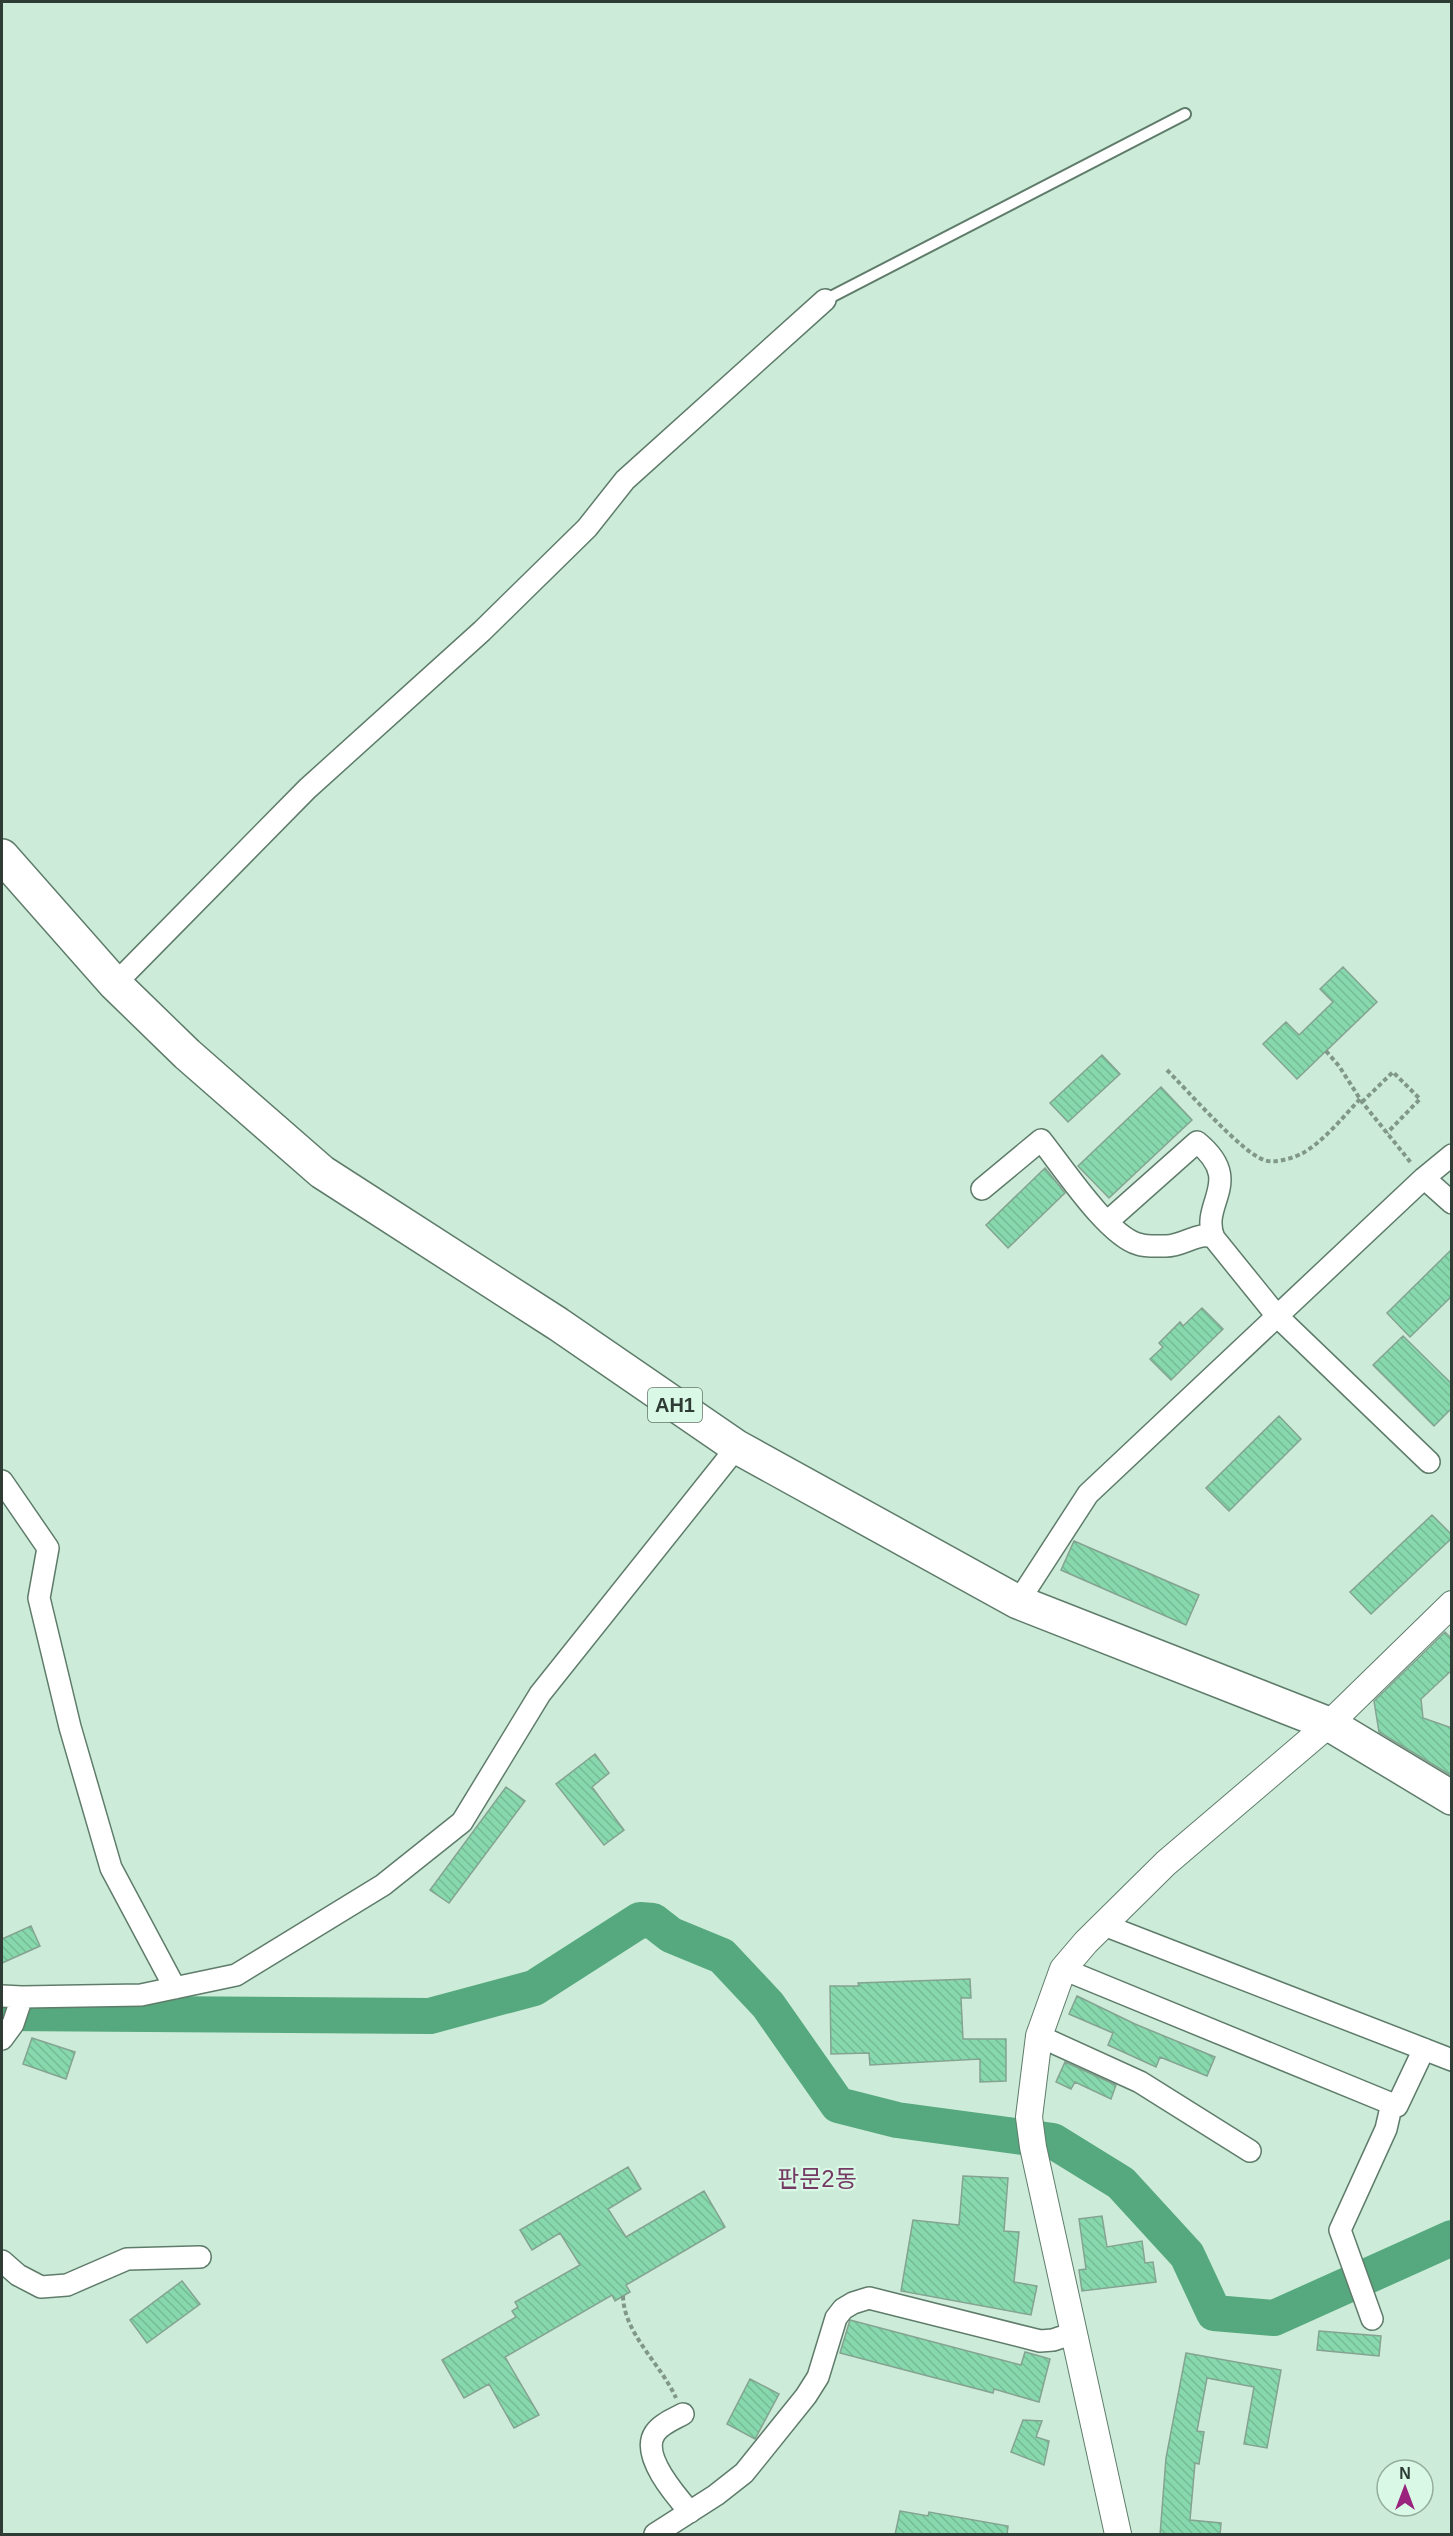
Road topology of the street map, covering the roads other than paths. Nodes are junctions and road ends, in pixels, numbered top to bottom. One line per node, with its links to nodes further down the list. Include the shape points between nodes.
1 (1185, 114): 2 (lane)
2 (825, 300): 4 (street, via 625,480 587,528 482,631 307,789)
3 (2, 856): 4 (main road, AH1)
4 (115, 984): 12 (main road, AH1, via 187,1054 322,1173 558,1324)
5 (1452, 1155): 6 (street)
6 (1424, 1178): 8 (street); 11 (street)
7 (982, 1189): 9 (street, via 1041,1140)
8 (1452, 1203)
9 (1107, 1222): 10 (street, via 1137,1244 1173,1246 1198,1236); 10 (street, via 1197,1142 1218,1166 1217,1199 1211,1222)
10 (1214, 1238): 11 (street)
11 (1277, 1317): 13 (street); 15 (street, via 1088,1494)
12 (736, 1447): 15 (main road, AH1); 21 (street, via 540,1694 462,1822 383,1885 236,1975)
13 (1429, 1462)
14 (2, 1481): 21 (street, via 48,1548 39,1598 70,1727 111,1868)
15 (1018, 1602): 17 (main road, AH1)
16 (1452, 1604): 17 (street)
17 (1329, 1724): 18 (main road, AH1); 19 (street, via 1166,1863)
18 (1452, 1798)
19 (1104, 1925): 20 (street); 24 (street)
20 (1063, 1969): 23 (street); 26 (street)
21 (175, 1989): 22 (street)
22 (10, 2015)
23 (1039, 2036): 27 (street, via 1140,2082); 31 (street, via 1029,2117)
24 (1424, 2049): 25 (street); 26 (street, via 1397,2106)
25 (1452, 2060)
26 (1392, 2103): 30 (street, via 1386,2128 1340,2230)
27 (1250, 2151)
28 (200, 2257): 29 (street, via 127,2259 67,2285 41,2287)
29 (2, 2261)
30 (1372, 2319)
31 (1074, 2333): 33 (street, via 1040,2341 869,2298 853,2303 836,2318 818,2377 806,2396 744,2473); 35 (street)
32 (683, 2414): 33 (street, via 660,2428 651,2444 652,2455 671,2491)
33 (690, 2512): 34 (street)
34 (655, 2535)
35 (1118, 2535)

